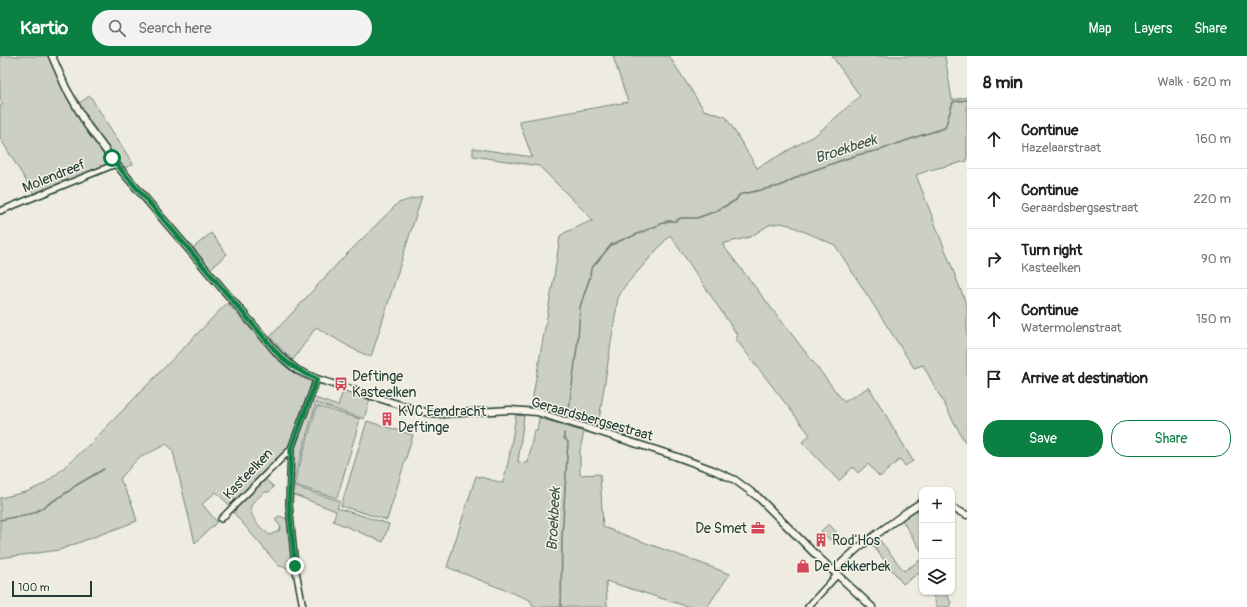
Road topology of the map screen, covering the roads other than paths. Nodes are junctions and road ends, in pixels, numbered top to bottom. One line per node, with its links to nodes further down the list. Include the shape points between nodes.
1 (52, 56): 2 (street, Geraardsbergsestraat, via 81,114)
2 (116, 164): 3 (street, Molendreef); 4 (street, Geraardsbergsestraat, via 279,355 297,370)
3 (0, 211)
4 (317, 379): 5 (street, Kasteelken); 10 (street, Geraardsbergsestraat, via 431,413 510,410 537,412 713,470 734,480 758,497)
5 (291, 449): 9 (street, Kasteelken); 11 (street, via 289,504)
6 (919, 504): 10 (street, via 858,548)
7 (955, 509): 8 (street)
8 (967, 515)
9 (221, 519)
10 (835, 573): 12 (street); 13 (street, Geraardsbergsestraat)
11 (302, 607)
12 (808, 607)
13 (872, 607)

